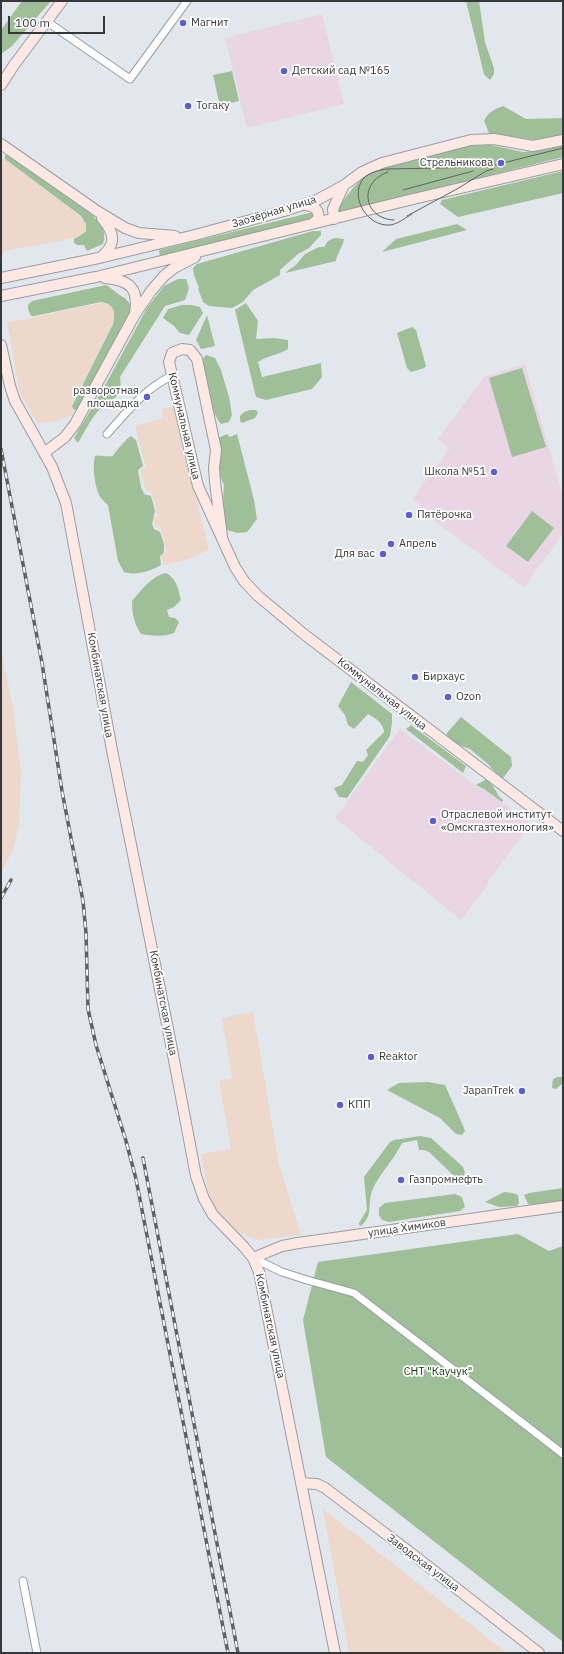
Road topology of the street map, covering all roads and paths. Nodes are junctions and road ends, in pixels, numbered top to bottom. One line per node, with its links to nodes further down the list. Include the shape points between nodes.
1 (62, 1): 3 (main road)
2 (186, 1): 3 (street, via 130,79)
3 (46, 21): 4 (main road)
4 (1, 85)
5 (563, 140): 8 (main road, Заозёрная улица, via 533,146 494,139 471,140 382,163 362,172)
6 (1, 144): 10 (main road)
7 (563, 164): 11 (main road, Заозёрная улица)
8 (343, 186): 9 (main road, Заозёрная улица); 11 (main road, via 333,209)
9 (306, 205): 12 (main road, via 317,210 318,219); 13 (main road, Заозёрная улица)
10 (97, 211): 13 (main road, via 125,228 139,233); 15 (main road, via 110,227 112,234 110,248)
11 (334, 218): 12 (main road, Заозёрная улица)
12 (312, 224): 14 (main road, Заозёрная улица)
13 (195, 235): 15 (main road, Заозёрная улица)
14 (211, 249): 16 (main road, Заозёрная улица); 19 (main road, via 164,276)
15 (99, 258): 17 (main road, Заозёрная улица)
16 (96, 277): 18 (main road, Заозёрная улица); 19 (main road, via 127,282 136,297)
17 (1, 278)
18 (1, 296)
19 (134, 316): 23 (main road, via 75,424 65,437)
20 (1, 345): 23 (main road, Комбинатская улица, via 15,402)
21 (172, 376): 22 (street, via 161,380 143,395); 24 (main road, Коммунальная улица, via 198,486); 24 (main road, Коммунальная улица, via 169,362 172,353 182,349 190,350 197,359 216,450 214,468)
22 (107, 434)
23 (44, 453): 27 (main road, Комбинатская улица, via 60,484 66,503 199,1188 213,1215)
24 (222, 537): 25 (main road, Коммунальная улица, via 244,581 282,617)
25 (563, 831)
26 (563, 1206): 27 (main road, улица Химиков, via 298,1243 282,1246)
27 (253, 1258): 28 (street, via 282,1272 354,1292); 29 (main road, Комбинатская улица, via 263,1286)
28 (563, 1454)
29 (302, 1483): 32 (main road, Комбинатская улица); 33 (main road, Заводская улица, via 317,1484 325,1488)
30 (23, 1581): 31 (street)
31 (37, 1653)
32 (335, 1653)
33 (539, 1653)

